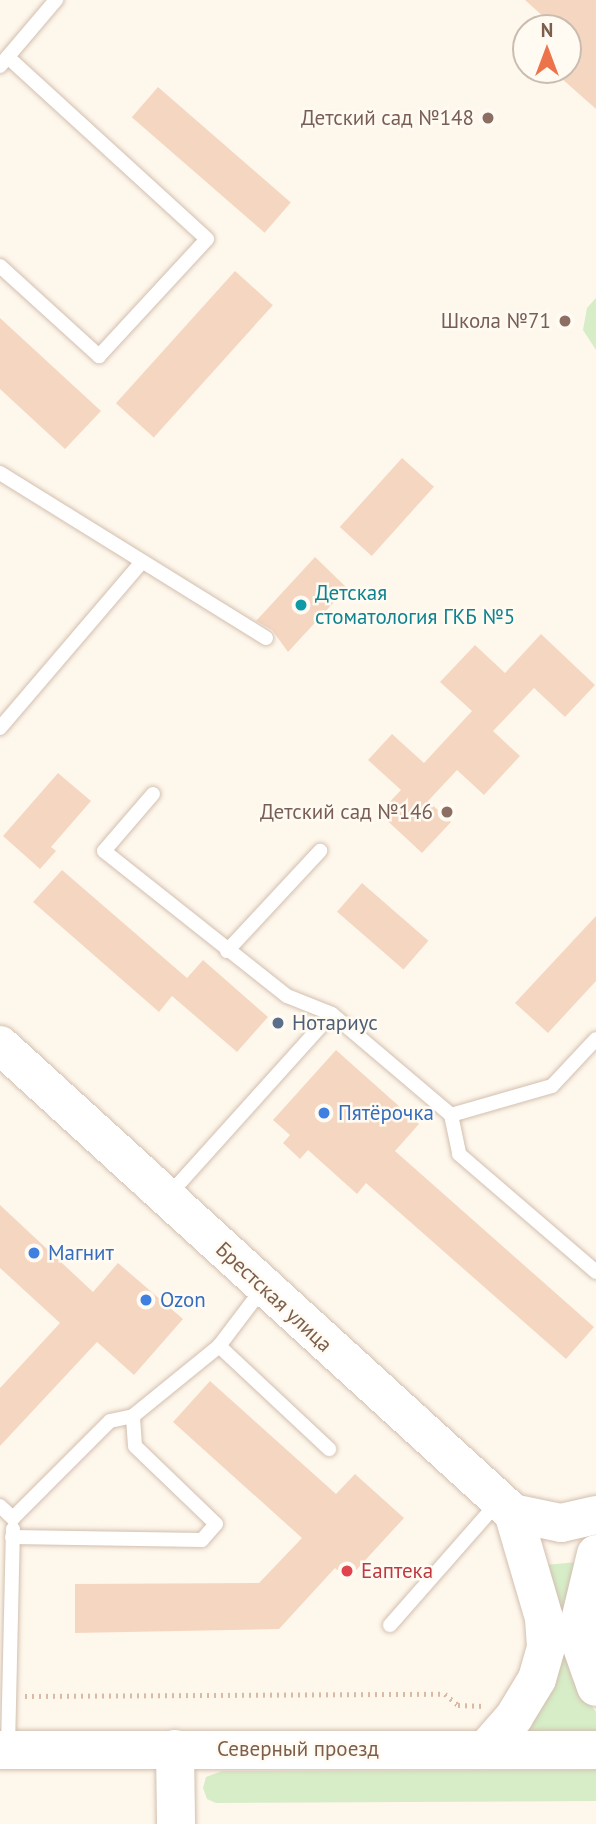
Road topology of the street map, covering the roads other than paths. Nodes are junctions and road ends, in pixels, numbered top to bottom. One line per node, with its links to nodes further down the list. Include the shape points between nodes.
1 (56, 0): 2 (lane)
2 (4, 62): 3 (lane, via 207,239 99,356)
3 (1, 267)
4 (1, 475): 5 (lane)
5 (142, 562): 6 (lane); 7 (lane)
6 (266, 638)
7 (0, 728)
8 (153, 794): 10 (lane, via 104,851)
9 (320, 850): 10 (lane)
10 (227, 951): 11 (lane, via 287,996)
11 (331, 1014): 14 (lane); 15 (lane)
12 (596, 1038): 14 (lane, via 552,1086)
13 (0, 1045): 15 (main road, Брестская улица)
14 (451, 1115): 16 (lane, via 458,1154)
15 (166, 1198): 17 (main road, Брестская улица)
16 (596, 1272)
17 (263, 1288): 18 (lane); 22 (main road, Брестская улица)
18 (219, 1346): 19 (lane); 20 (lane)
19 (133, 1416): 23 (lane, via 110,1421); 25 (lane, via 135,1446 216,1524 202,1540)
20 (329, 1448)
21 (0, 1506): 23 (lane)
22 (505, 1507): 24 (main road); 27 (lane); 30 (main road, via 544,1618 546,1647 537,1679)
23 (13, 1518): 25 (lane)
24 (578, 1519)
25 (12, 1537): 31 (lane)
26 (596, 1554): 28 (main road, via 577,1633)
27 (390, 1625)
28 (596, 1687)
29 (175, 1749): 30 (main road, Северный проезд); 31 (main road, Северный проезд); 33 (main road)
30 (486, 1749): 32 (main road, Северный проезд)
31 (4, 1750)
32 (596, 1750)
33 (176, 1824)

